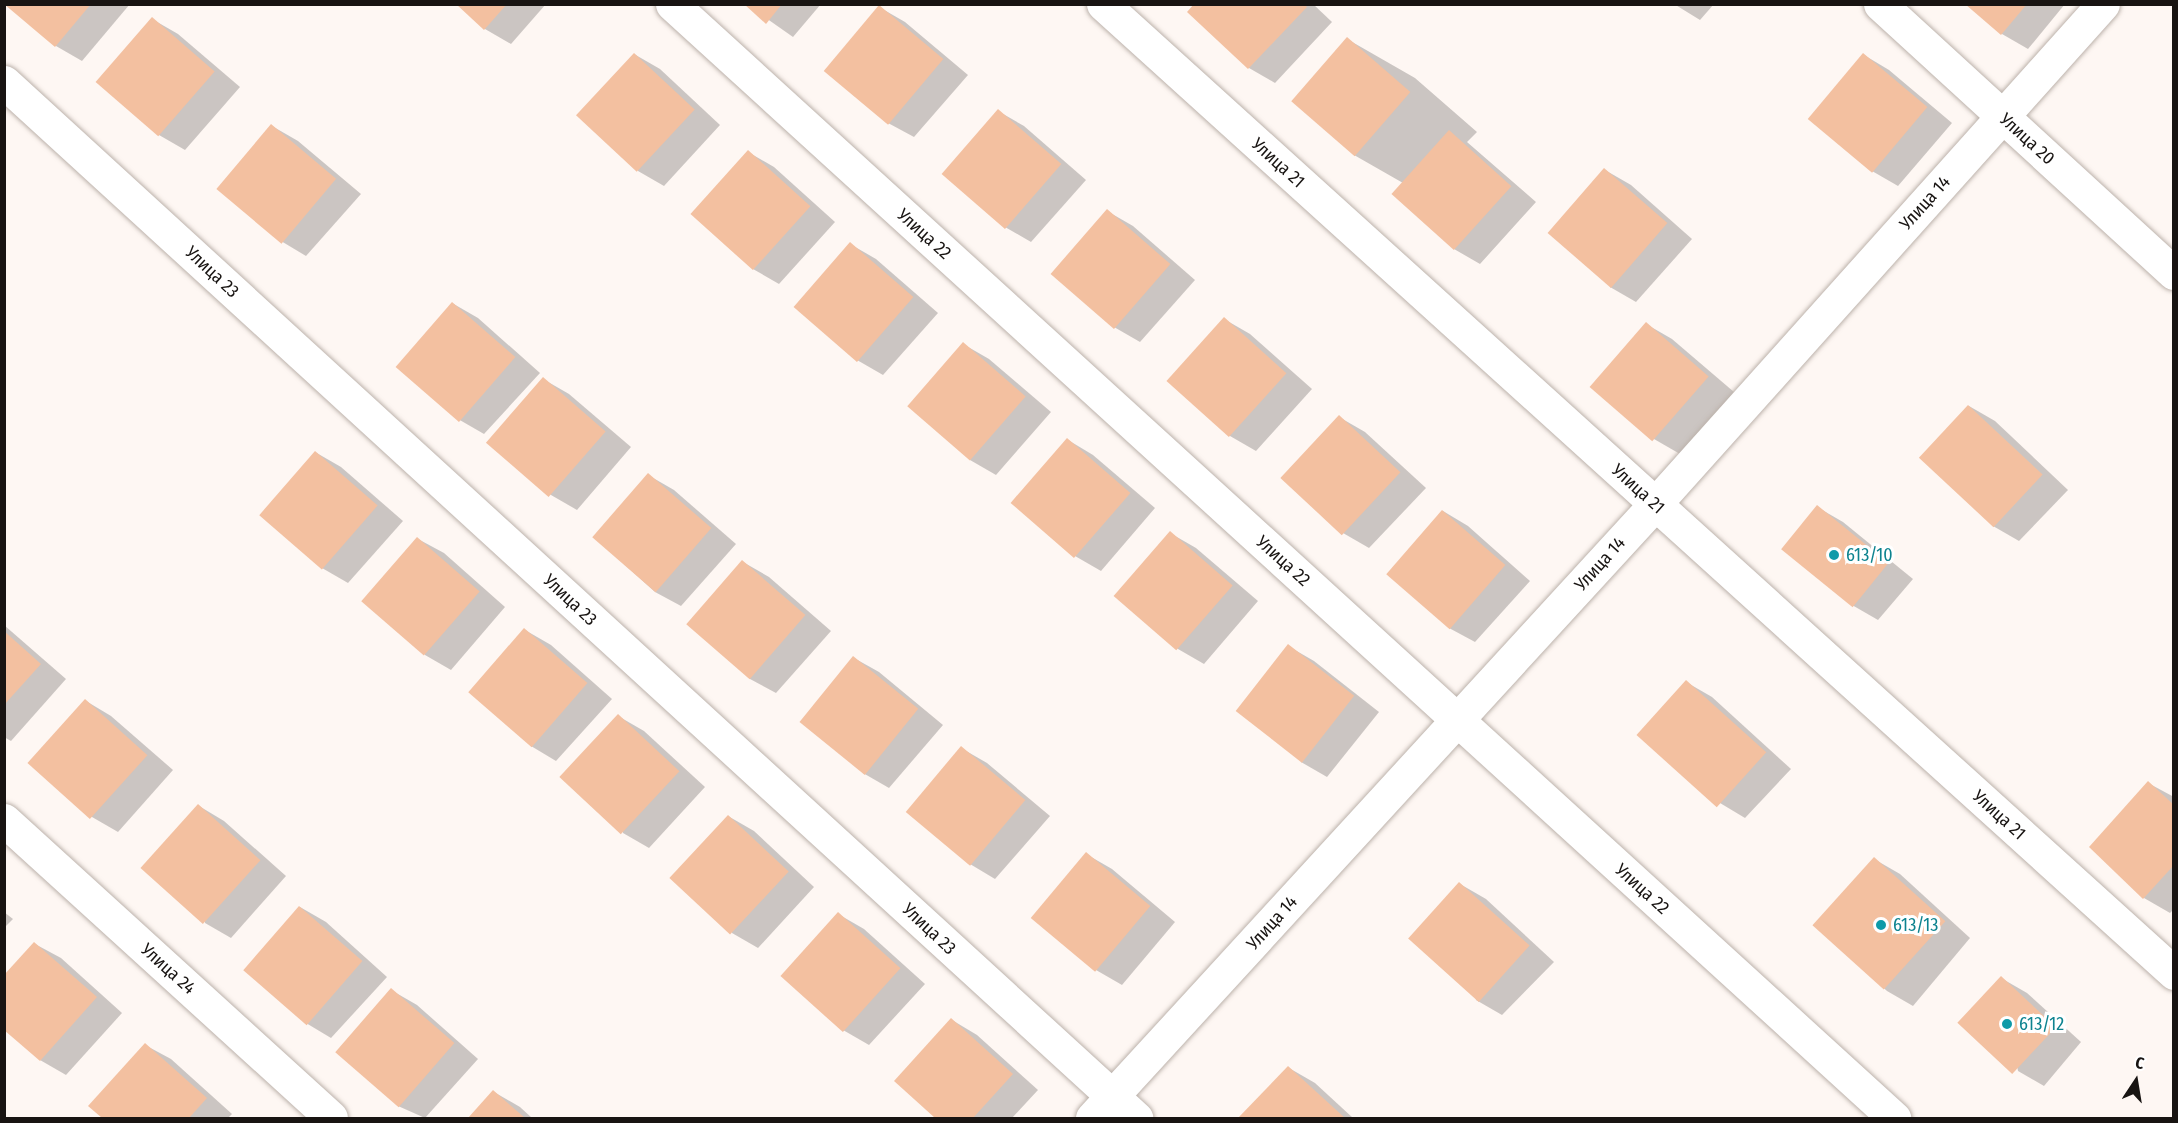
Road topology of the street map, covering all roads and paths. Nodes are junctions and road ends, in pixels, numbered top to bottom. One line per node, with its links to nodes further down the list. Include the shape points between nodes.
1 (672, 4): 9 (street, Улица 22)
2 (1103, 4): 8 (street, Улица 21)
3 (1880, 4): 6 (street, Улица 20)
4 (2103, 4): 6 (street, Улица 14)
5 (4, 82): 12 (street, Улица 23)
6 (2003, 117): 7 (street, Улица 20); 8 (street, Улица 14)
7 (2174, 273)
8 (1654, 504): 9 (street, Улица 14); 11 (street, Улица 21)
9 (1458, 721): 12 (street, Улица 14); 14 (street, Улица 22)
10 (4, 820): 13 (street, Улица 24)
11 (2174, 973)
12 (1114, 1112)
13 (331, 1119)
14 (1894, 1119)

